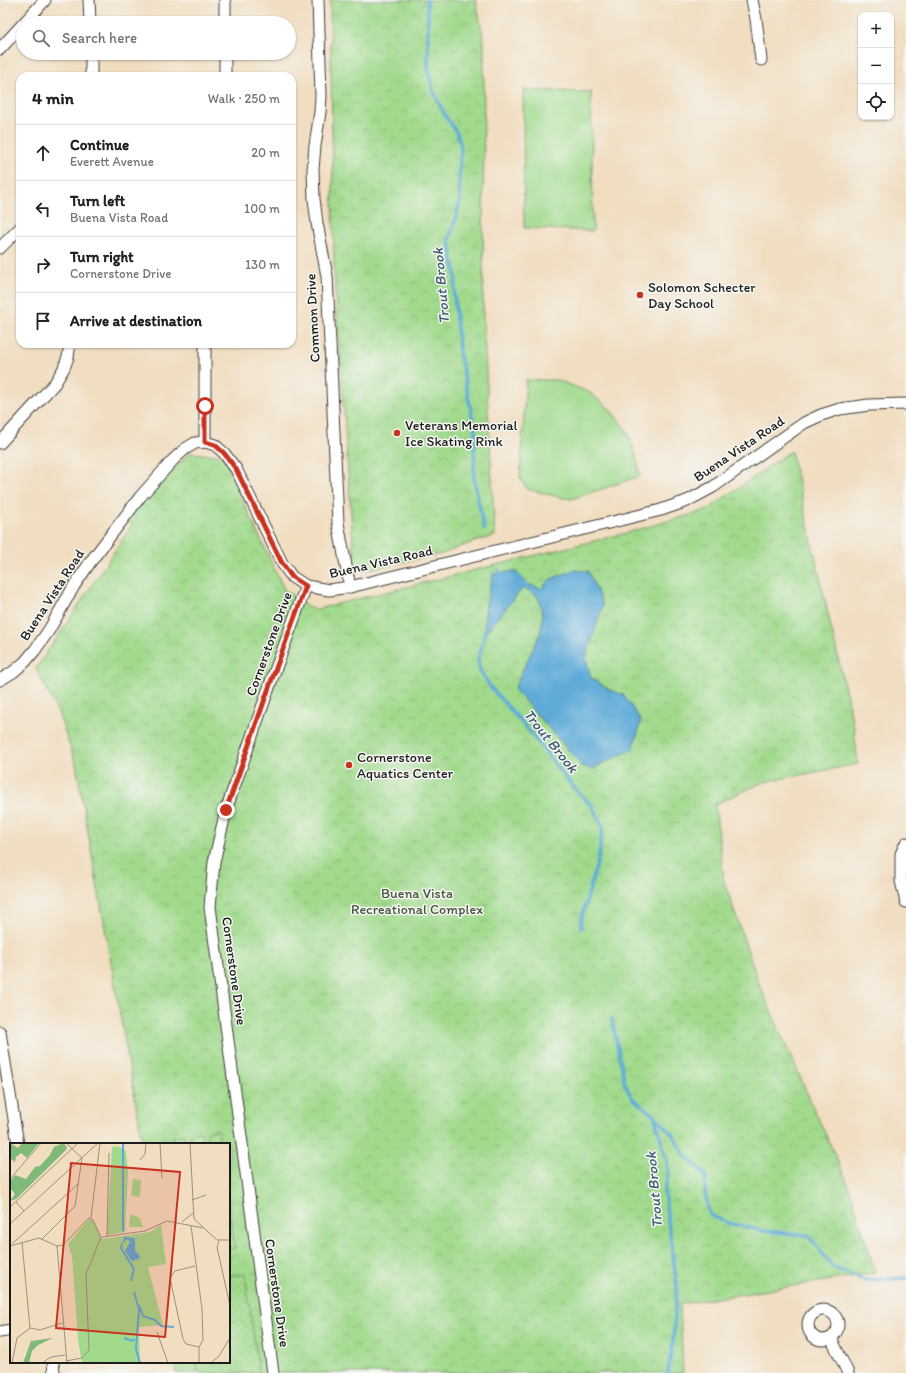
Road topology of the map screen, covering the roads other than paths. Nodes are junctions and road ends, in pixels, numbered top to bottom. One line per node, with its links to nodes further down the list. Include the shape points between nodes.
1 (45, 0): 6 (street)
2 (89, 0): 7 (street)
3 (225, 0): 8 (street)
4 (318, 0): 24 (street, Common Drive, via 321,96 315,146 314,199 327,276 338,523)
5 (752, 0): 13 (street)
6 (31, 16)
7 (90, 16)
8 (225, 16)
9 (16, 32): 10 (street)
10 (0, 49)
11 (91, 60): 14 (street)
12 (225, 60): 15 (street)
13 (762, 60)
14 (91, 72)
15 (225, 72)
16 (16, 232): 17 (street)
17 (0, 248)
18 (69, 348): 22 (street, via 64,368 55,383)
19 (205, 348): 21 (street)
20 (906, 404): 24 (street, Buena Vista Road, via 840,409 804,423 713,487 687,501 661,510)
21 (205, 442): 23 (street, Buena Vista Road, via 220,449 236,469 282,563 292,577); 25 (street, Buena Vista Road, via 185,449 145,492 74,586 35,650 25,662)
22 (0, 443)
23 (306, 586): 24 (street, Buena Vista Road, via 330,590); 35 (street, Cornerstone Drive, via 226,810 214,862 210,907)
24 (350, 587)
25 (0, 680)
26 (906, 843): 27 (street, via 901,854 901,881)
27 (906, 902)
28 (0, 1032): 29 (street)
29 (18, 1143)
30 (10, 1330): 31 (street)
31 (0, 1332)
32 (831, 1338): 36 (street)
33 (53, 1363): 34 (street)
34 (54, 1373)
35 (273, 1373)
36 (848, 1373)

